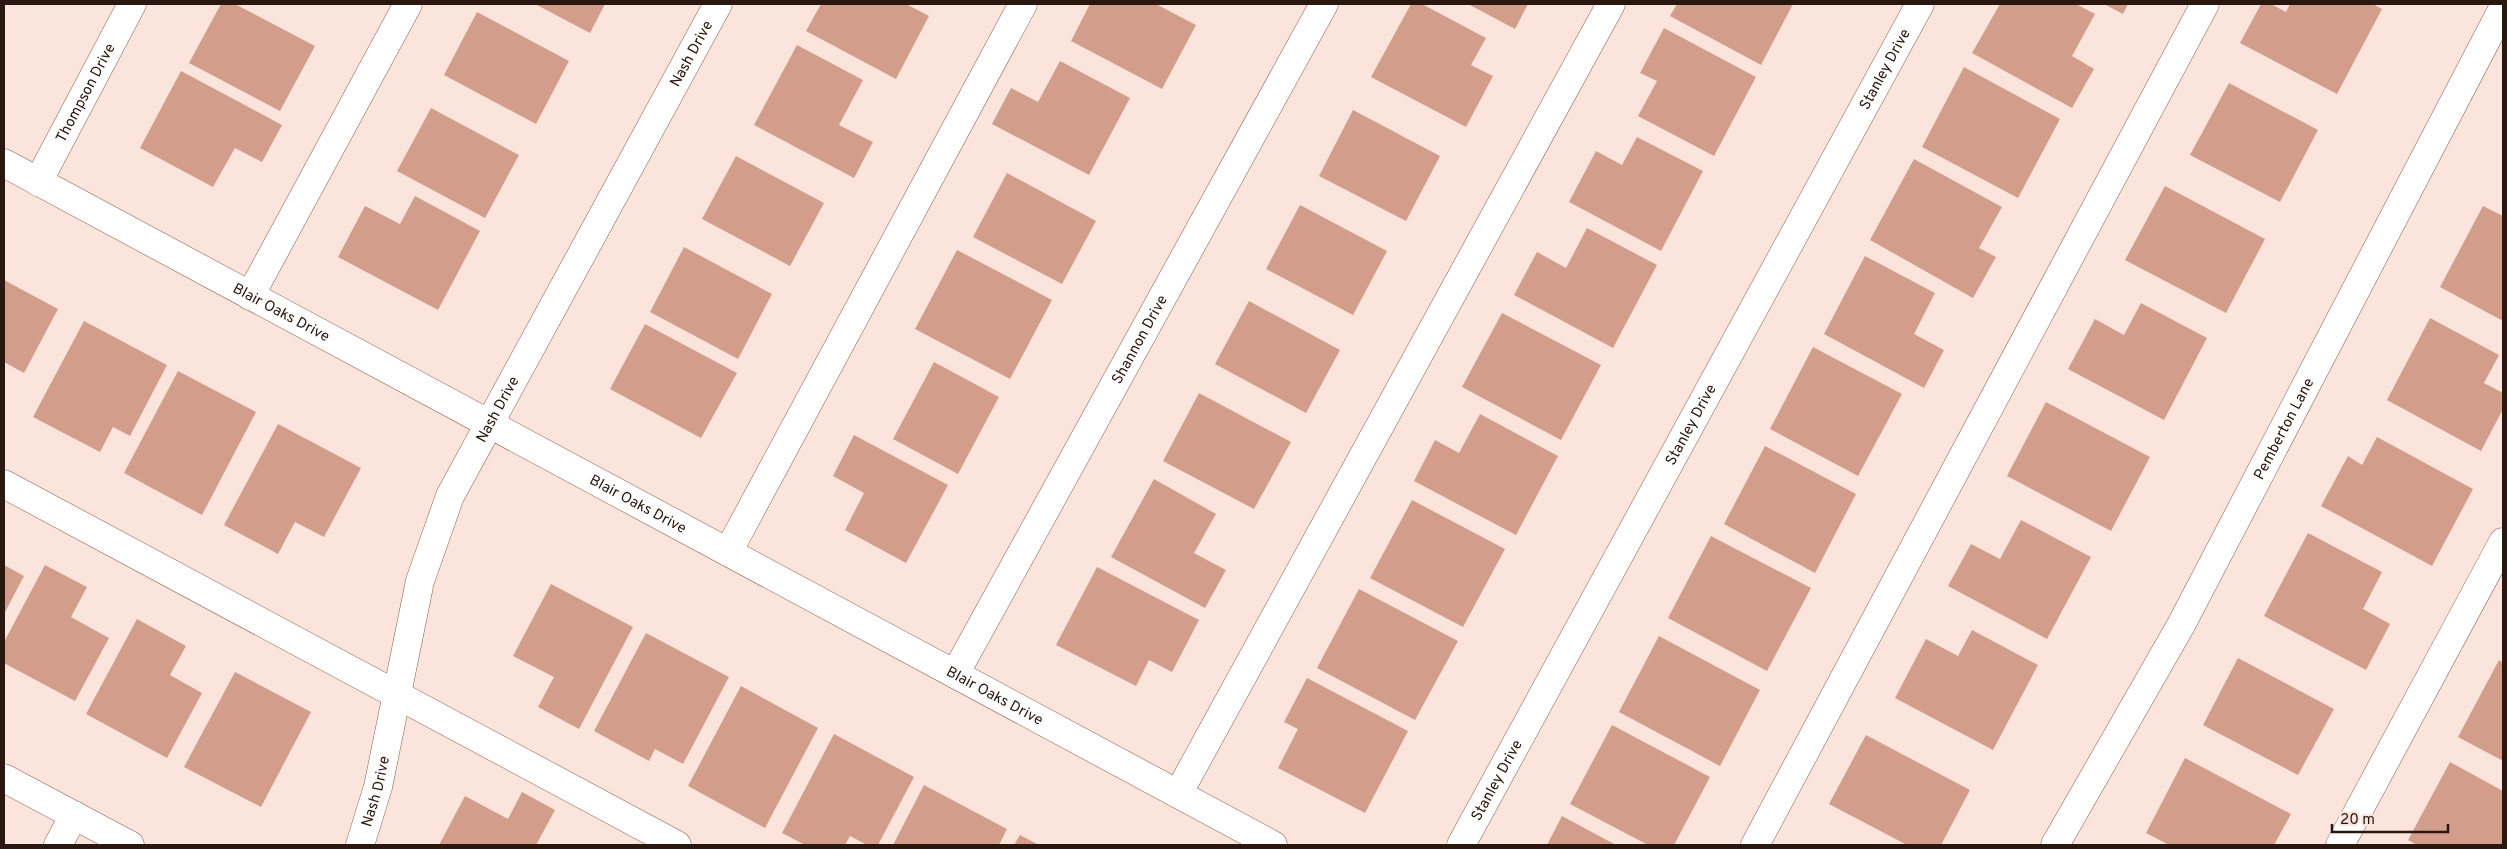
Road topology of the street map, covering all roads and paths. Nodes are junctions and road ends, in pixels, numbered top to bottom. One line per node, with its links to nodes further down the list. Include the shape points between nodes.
1 (132, 4): 11 (street, Thompson Drive)
2 (408, 4): 12 (street)
3 (718, 4): 13 (street, Nash Drive)
4 (1024, 4): 16 (street)
5 (1324, 4): 17 (street, Shannon Drive)
6 (1611, 4): 20 (street)
7 (1920, 4): 27 (street, Stanley Drive)
8 (2205, 4): 28 (street)
9 (2503, 8): 29 (street, Pemberton Lane, via 2181,625)
10 (4, 163): 11 (street, Blair Oaks Drive)
11 (38, 182): 12 (street, Blair Oaks Drive)
12 (250, 296): 13 (street, Blair Oaks Drive)
13 (488, 424): 16 (street, Blair Oaks Drive); 18 (street, Nash Drive, via 450,496 420,581)
14 (4, 484): 18 (street)
15 (2503, 542): 30 (street)
16 (728, 552): 17 (street, Blair Oaks Drive)
17 (954, 674): 20 (street, Blair Oaks Drive)
18 (396, 694): 24 (street, Nash Drive, via 378,787); 25 (street)
19 (4, 778): 21 (street)
20 (1178, 794): 26 (street, Blair Oaks Drive)
21 (74, 815): 22 (street); 23 (street)
22 (58, 845)
23 (130, 845)
24 (360, 845)
25 (677, 845)
26 (1273, 845)
27 (1461, 845)
28 (1755, 845)
29 (2055, 845)
30 (2340, 845)

